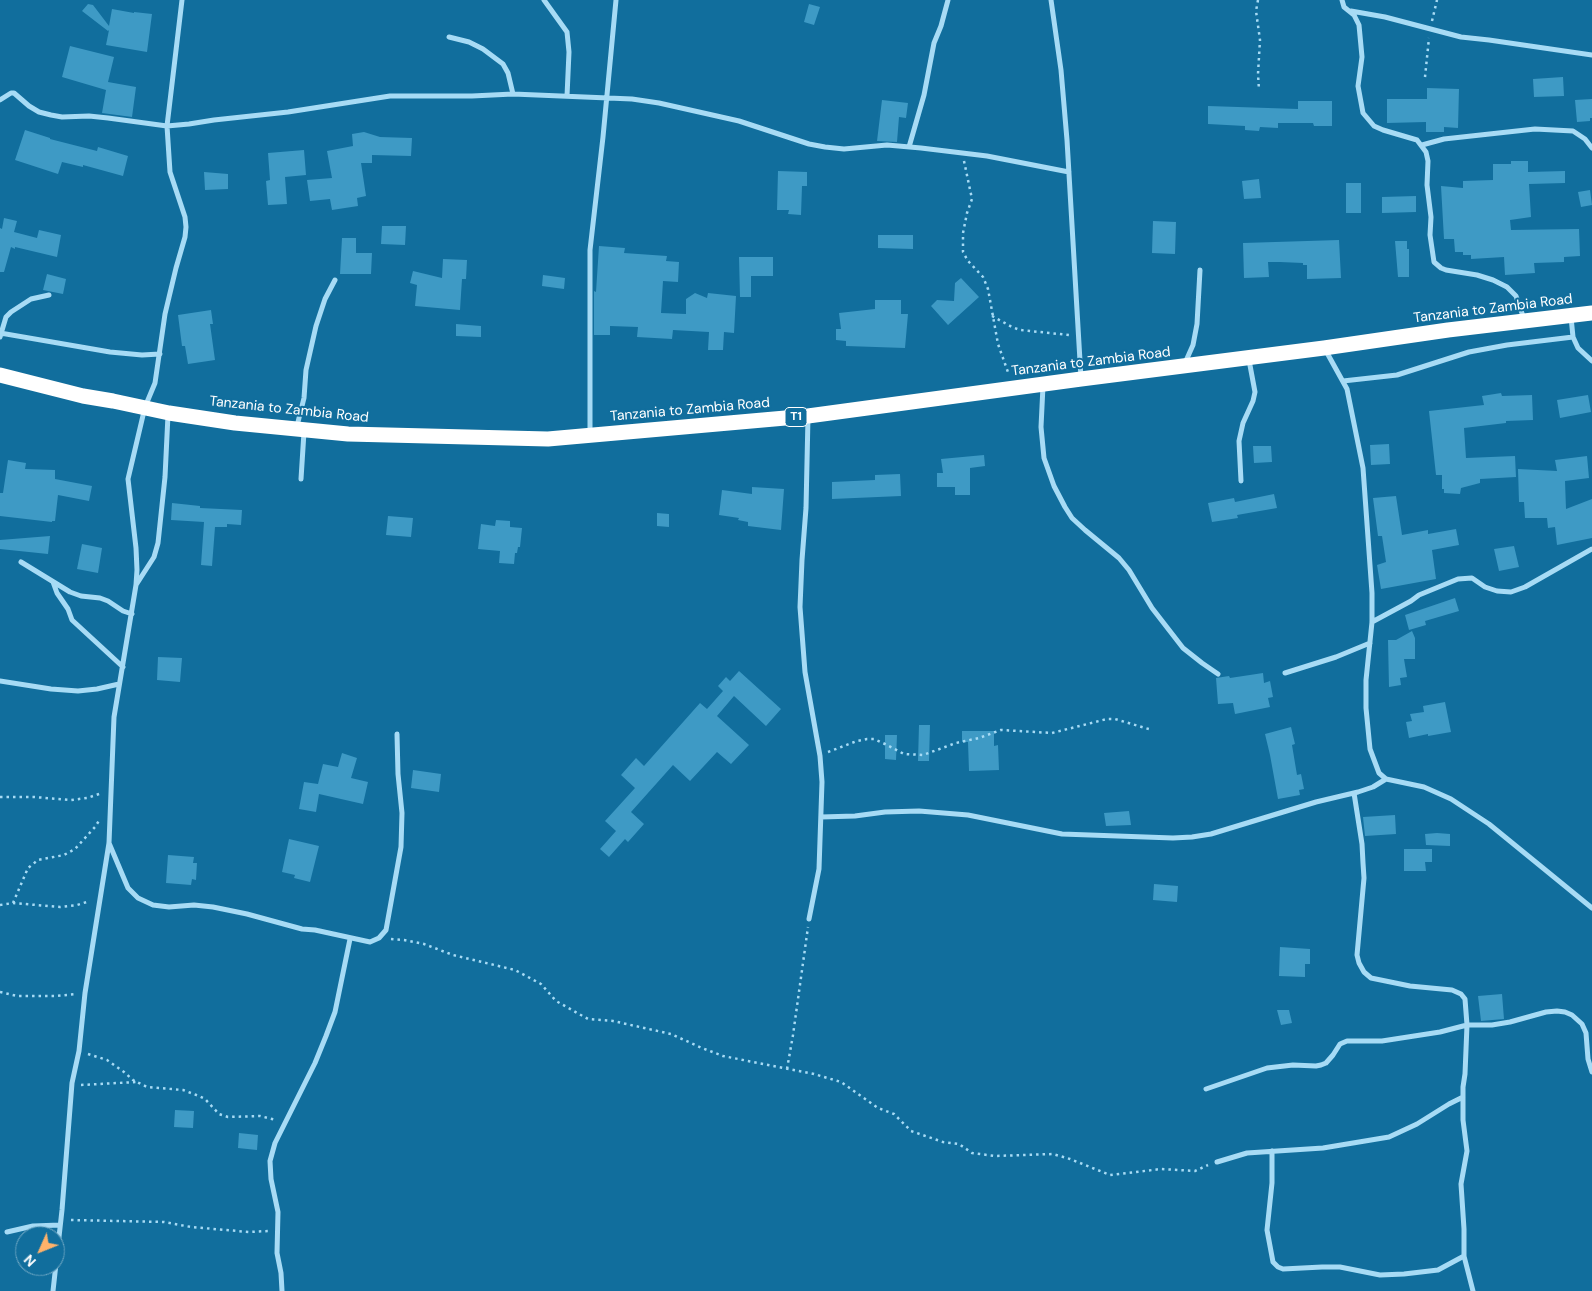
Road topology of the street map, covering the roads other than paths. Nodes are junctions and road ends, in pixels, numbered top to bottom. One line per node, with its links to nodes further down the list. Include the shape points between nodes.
1 (182, 0): 15 (street)
2 (544, 0): 12 (street, via 567,32)
3 (616, 0): 13 (street)
4 (948, 0): 17 (street, via 934,43)
5 (1051, 0): 19 (street, via 1061,70)
6 (1334, 0): 7 (street)
7 (1342, 0): 8 (street)
8 (1350, 11): 10 (street, via 1461,37); 16 (street, via 1357,19 1360,32 1358,86 1363,113 1378,129 1417,140)
9 (450, 38): 11 (street, via 469,42 503,64)
10 (1592, 55)
11 (513, 94): 12 (street); 15 (street, via 390,96)
12 (567, 96): 13 (street)
13 (606, 99): 17 (street, via 659,103 740,121 825,147); 41 (street, via 590,250)
14 (0, 100): 15 (street, via 14,93 38,112 51,115 89,116)
15 (167, 126): 29 (street, via 170,172 186,217 186,227 165,314)
16 (1422, 145): 18 (street, via 1444,139 1543,129 1573,131); 25 (street, via 1428,162 1434,262 1446,270 1477,275 1507,287 1516,296)
17 (909, 147): 19 (street)
18 (1592, 148)
19 (1068, 172): 34 (street)
20 (1200, 270): 32 (street, via 1197,324)
21 (335, 280): 40 (street, via 316,326 306,370)
22 (49, 295): 26 (street, via 31,299 11,312)
23 (1592, 313): 24 (highway, Tanzania to Zambia Road / T1)
24 (1571, 316): 25 (highway, Tanzania to Zambia Road / T1); 27 (street)
25 (1525, 322): 28 (highway, Tanzania to Zambia Road / T1)
26 (0, 334): 29 (street, via 110,352)
27 (1573, 338): 31 (street, via 1579,350); 35 (street, via 1498,346 1397,375)
28 (1324, 348): 30 (highway, Tanzania to Zambia Road / T1); 35 (street)
29 (160, 354): 37 (street, via 155,383)
30 (1249, 358): 32 (highway, Tanzania to Zambia Road / T1); 43 (street, via 1255,392 1239,441)
31 (1592, 361)
32 (1184, 366): 34 (highway, Tanzania to Zambia Road / T1)
33 (0, 375): 37 (highway, Tanzania to Zambia Road / T1)
34 (1081, 379): 36 (highway, Tanzania to Zambia Road / T1)
35 (1343, 381): 49 (street, via 1363,468)
36 (1043, 384): 39 (highway, Tanzania to Zambia Road / T1); 53 (street, via 1041,427 1044,458 1065,507 1072,518 1129,570 1152,608 1183,648)
37 (145, 408): 38 (highway, Tanzania to Zambia Road / T1); 47 (street, via 128,479 136,548)
38 (168, 413): 40 (highway, Tanzania to Zambia Road / T1); 47 (street, via 158,543 154,557)
39 (808, 416): 41 (highway, Tanzania to Zambia Road / T1); 59 (street, via 800,607 805,672 820,756)
40 (300, 430): 41 (highway, Tanzania to Zambia Road / T1, via 459,438); 42 (street)
41 (590, 436)
42 (301, 479)
43 (1241, 481)
44 (1592, 549): 49 (street, via 1526,587 1511,592 1485,587 1472,578 1458,578)
45 (21, 562): 46 (street)
46 (53, 582): 48 (street, via 70,592 108,601); 51 (street, via 72,620)
47 (136, 585): 48 (street)
48 (132, 614): 51 (street)
49 (1372, 622): 50 (street)
50 (1370, 643): 52 (street); 57 (street, via 1366,680 1367,734 1379,773)
51 (123, 667): 55 (street)
52 (1285, 673)
53 (1218, 674)
54 (0, 681): 55 (street, via 78,691)
55 (119, 684): 60 (street, via 114,717)
56 (397, 734): 63 (street, via 402,835 386,930 380,938 370,942)
57 (1386, 779): 58 (street); 61 (street, via 1424,787 1451,799 1489,824)
58 (1354, 793): 59 (street, via 1212,834 1173,838 1062,834 968,815 920,811); 64 (street, via 1363,870 1359,963 1372,978 1458,992 1465,999)
59 (821, 817): 62 (street, via 819,870)
60 (109, 843): 63 (street, via 128,888 152,905 213,907); 70 (street, via 72,1085)
61 (1592, 908)
62 (810, 919)
63 (350, 939): 74 (street, via 326,1036 275,1143 270,1161 278,1212 277,1253)
64 (1467, 1026): 65 (street, via 1492,1025 1546,1012 1565,1012 1582,1024); 66 (street, via 1382,1041 1347,1041 1340,1044 1334,1055 1321,1065 1267,1068); 67 (street)
65 (1592, 1072)
66 (1206, 1089)
67 (1463, 1097): 68 (street, via 1390,1137 1323,1148); 72 (street, via 1467,1151 1461,1184)
68 (1272, 1151): 69 (street, via 1247,1153); 72 (street, via 1266,1230 1273,1262 1278,1267 1340,1267 1380,1274 1404,1274 1438,1270)
69 (1217, 1162)
70 (61, 1223): 71 (street); 73 (street)
71 (7, 1232)
72 (1464, 1256): 75 (street)
73 (53, 1291)
74 (282, 1291)
75 (1473, 1291)

